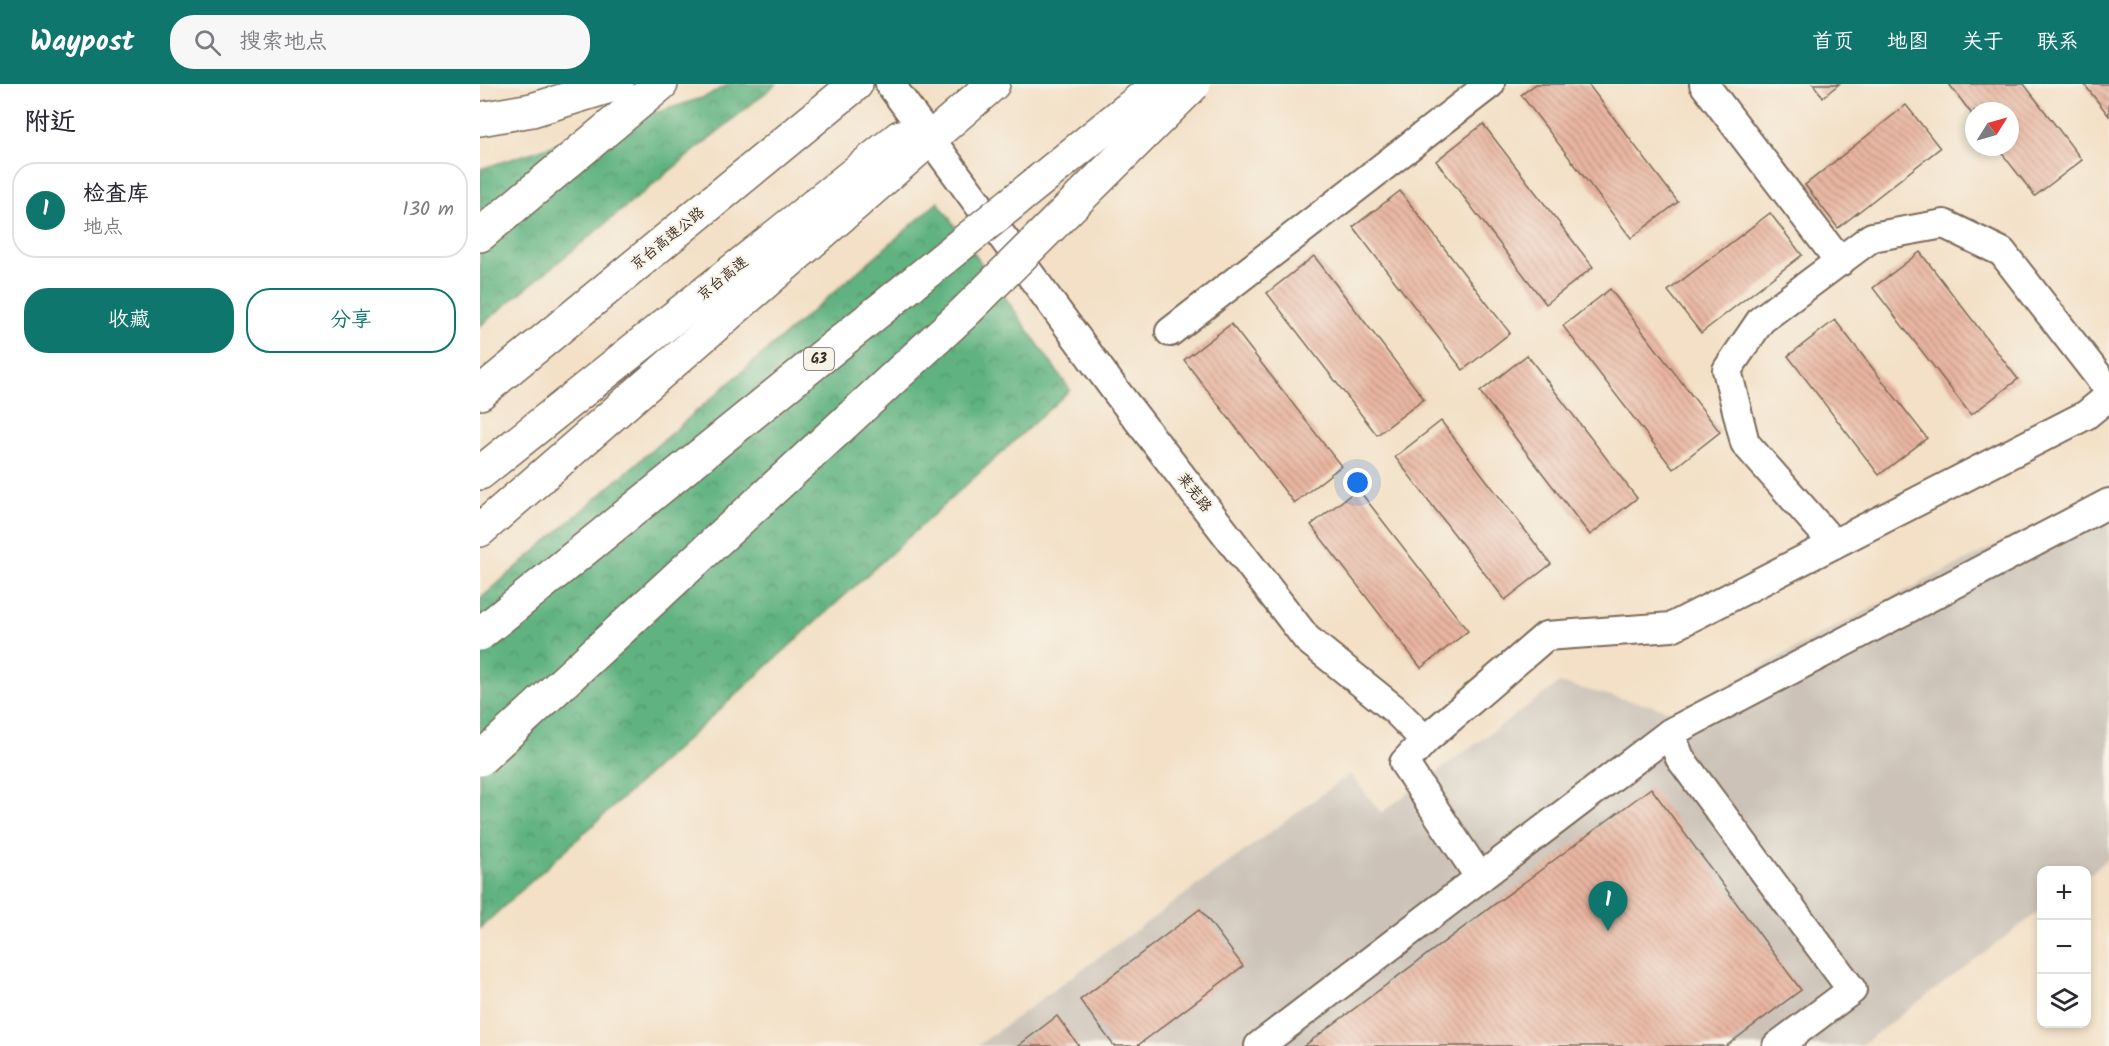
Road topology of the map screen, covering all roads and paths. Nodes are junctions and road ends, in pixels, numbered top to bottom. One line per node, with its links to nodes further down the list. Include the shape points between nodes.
1 (617, 84): 11 (highway, via 532,110)
2 (661, 84): 12 (highway)
3 (856, 84): 16 (highway, 京台高速公路)
4 (890, 84): 24 (lane, 莱芜路, via 1115,390 1307,639 1394,709)
5 (966, 84): 18 (highway, 京台高速)
6 (993, 84): 20 (highway)
7 (1159, 84): 22 (highway, G3, bridge)
8 (1194, 84): 25 (highway, bridge, via 964,314)
9 (1490, 84): 14 (lane)
10 (1704, 84): 13 (lane)
11 (480, 119)
12 (480, 235)
13 (1839, 262): 15 (lane, via 1872,237 1944,224 2002,252); 21 (lane, via 1761,320 1727,370 1745,443)
14 (1170, 332)
15 (2109, 390)
16 (480, 393)
17 (2109, 396): 21 (lane, via 2086,415)
18 (480, 473)
19 (2109, 503): 23 (lane)
20 (480, 530)
21 (1834, 544): 24 (lane, via 1672,627 1546,636)
22 (480, 634)
23 (1670, 733): 26 (lane); 28 (lane, via 1680,758 1852,990)
24 (1425, 740): 26 (lane, via 1404,763)
25 (480, 759)
26 (1480, 878): 27 (lane)
27 (1259, 1046)
28 (1777, 1046)

